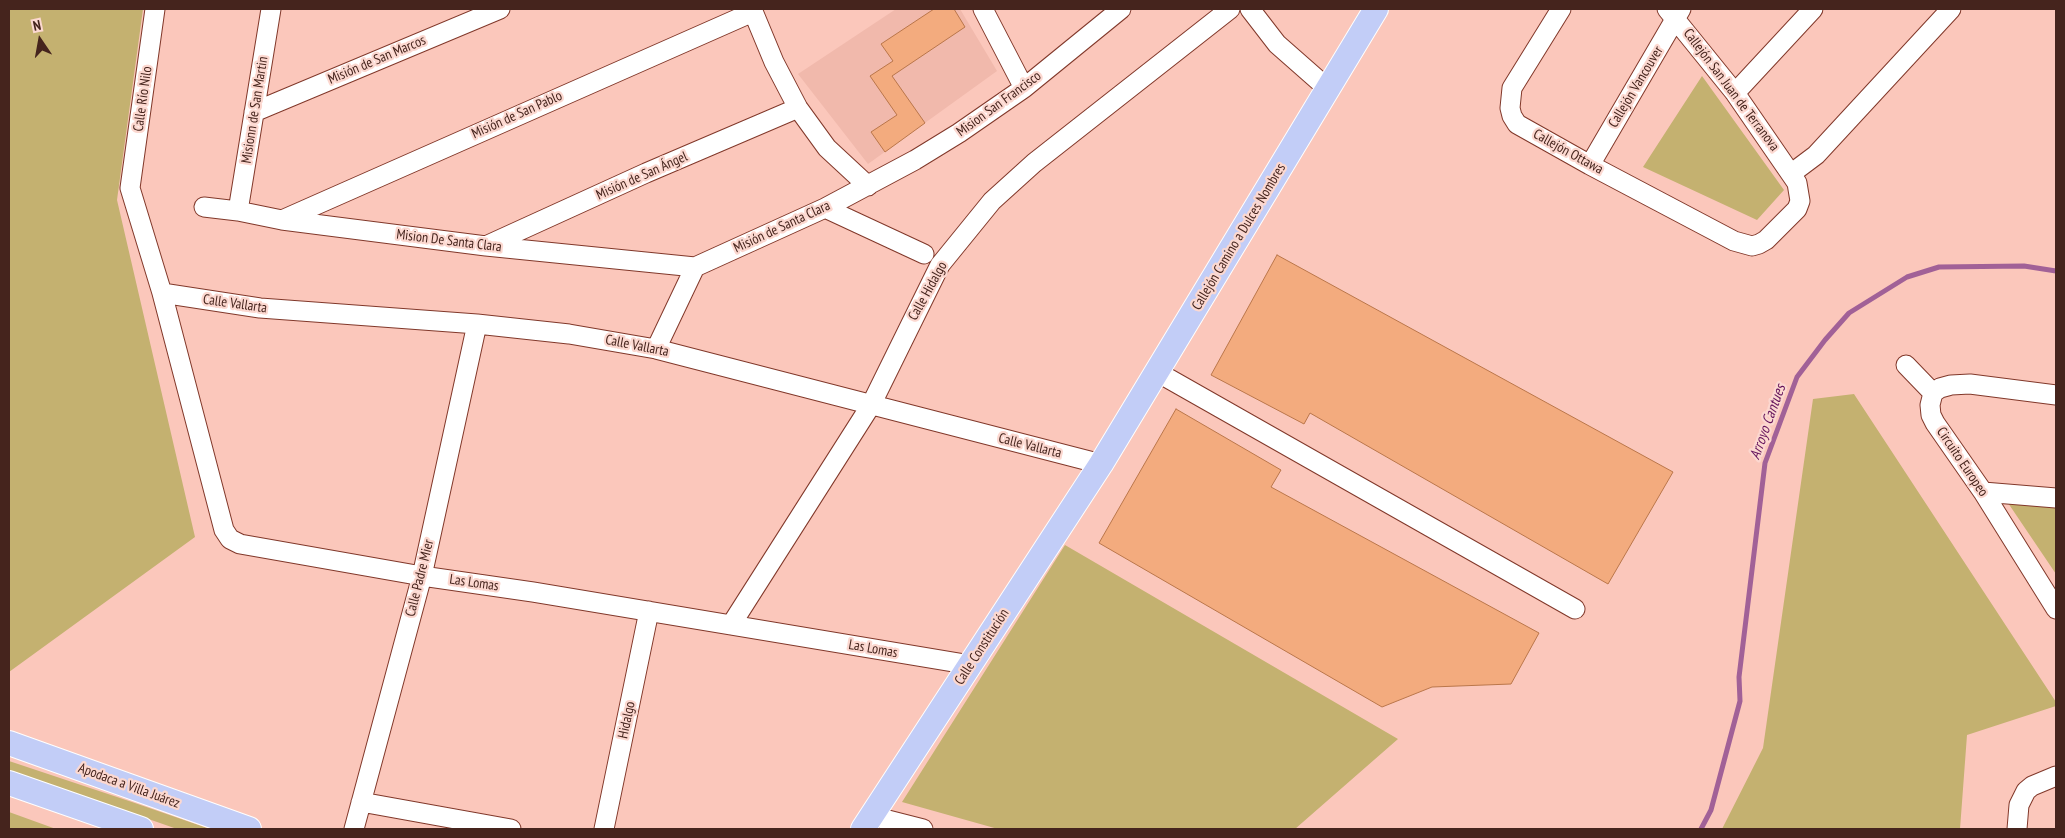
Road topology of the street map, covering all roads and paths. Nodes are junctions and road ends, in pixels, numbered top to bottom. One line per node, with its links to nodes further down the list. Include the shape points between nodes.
1 (155, 9): 30 (street, Calle Río Nilo, via 130,188)
2 (271, 9): 18 (street, Misionn de San Martin)
3 (500, 9): 18 (street, Misión de San Marcos)
4 (983, 9): 14 (street)
5 (1122, 9): 14 (street, Mision San Francisco)
6 (1230, 9): 37 (street, Calle Hidalgo, via 1034,163 992,201 940,265)
7 (1250, 9): 15 (street, via 1277,44)
8 (1376, 9): 15 (main road, Callejón Camino a Dulces Nombres)
9 (1561, 9): 19 (street, Callejón Ottawa, via 1512,88 1510,108 1517,124)
10 (1813, 9): 16 (street)
11 (1951, 9): 20 (street, via 1816,155)
12 (752, 10): 17 (street); 25 (street, Misión de San Pablo)
13 (1675, 12): 16 (street, Callejón San Juan de Terranova); 19 (street, Callejón Vancouver)
14 (1024, 88): 21 (street, Mision San Francisco, via 960,133)
15 (1327, 88): 34 (main road, Callejón Camino a Dulces Nombres)
16 (1735, 93): 20 (street, Callejón San Juan de Terranova)
17 (798, 108): 21 (street, via 827,148); 27 (street, Misión de San Ángel)
18 (254, 112): 24 (street, Misionn de San Martin)
19 (1590, 165): 26 (street, Callejón Ottawa)
20 (1792, 174): 26 (street, Callejón San Juan de Terranova, via 1800,191 1797,209 1759,244 1752,246)
21 (868, 186): 23 (street, Misión de Santa Clara)
22 (204, 207): 24 (street, Mision De Santa Clara)
23 (825, 208): 28 (street); 29 (street, Misión de Santa Clara)
24 (238, 211): 25 (street, Mision De Santa Clara)
25 (282, 220): 27 (street, Mision De Santa Clara)
26 (1734, 241)
27 (486, 246): 29 (street, Mision De Santa Clara)
28 (924, 254)
29 (695, 267): 32 (street)
30 (162, 294): 31 (street, Calle Vallarta, via 260,308); 41 (street, Las Lomas, via 224,530 230,539 240,544)
31 (477, 324): 32 (street, Calle Vallarta); 41 (street, Calle Padre Mier)
32 (656, 348): 37 (street, Calle Vallarta)
33 (1906, 365): 35 (street)
34 (1157, 372): 38 (main road, Callejón Camino a Dulces Nombres); 42 (street)
35 (1933, 393): 36 (street, via 1940,388 1970,384); 39 (street, Circuito Europeo, via 1930,405 1935,423)
36 (2056, 395)
37 (871, 405): 38 (street, Calle Vallarta); 45 (street, Calle Hidalgo)
38 (1101, 464): 46 (main road, Calle Constitución)
39 (1983, 492): 40 (street); 43 (street, Circuito Europeo)
40 (2056, 498)
41 (422, 576): 44 (street, Las Lomas); 50 (street, Calle Padre Mier)
42 (1575, 609)
43 (2056, 609)
44 (649, 611): 45 (street, Las Lomas); 56 (street, Hidalgo)
45 (732, 624): 46 (street, Las Lomas)
46 (971, 665): 51 (main road, Calle Constitución)
47 (9, 743): 53 (main road, Apodaca a Villa Juárez)
48 (2056, 776): 58 (street, via 2026,791 2019,805)
49 (9, 783): 52 (main road)
50 (362, 802): 54 (street, Calle Padre Mier); 55 (street)
51 (867, 822): 57 (street)
52 (141, 829)
53 (249, 829)
54 (354, 829)
55 (511, 829)
56 (604, 829)
57 (923, 829)
58 (2016, 829)

